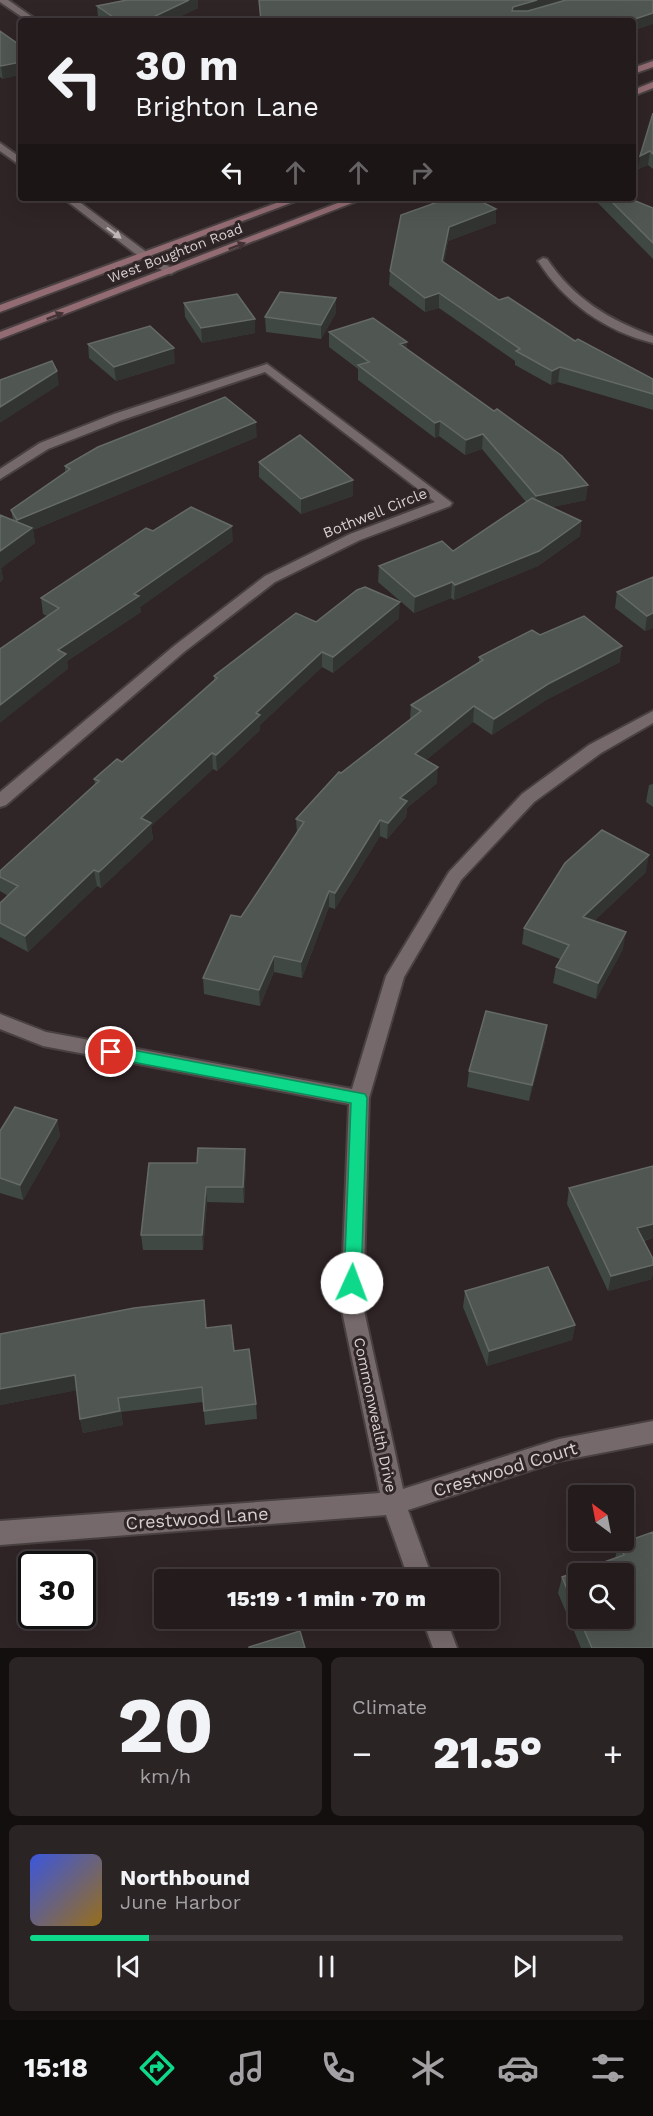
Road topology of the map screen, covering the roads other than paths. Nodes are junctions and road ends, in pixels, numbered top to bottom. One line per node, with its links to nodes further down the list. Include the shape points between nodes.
1 (2, 0): 2 (street)
2 (29, 18)
3 (653, 64): 4 (main road)
4 (636, 70)
5 (653, 85): 6 (main road)
6 (636, 92)
7 (0, 146): 8 (street)
8 (18, 161)
9 (72, 201): 12 (street, one-way to 12)
10 (291, 201): 12 (main road, West Boughton Road)
11 (352, 201): 14 (main road, West Boughton Road, one-way to 11)
12 (145, 256): 14 (street); 15 (main road, West Boughton Road)
13 (543, 261): 17 (street, via 569,296 604,319)
14 (171, 271): 16 (main road, West Boughton Road, one-way to 14)
15 (0, 309)
16 (0, 336)
17 (653, 340)
18 (0, 475): 20 (street, Bothwell Circle, via 44,446 267,368 445,503 355,537 263,584 187,642)
19 (653, 716): 22 (street, Commonwealth Drive, via 595,749 528,798 455,876 395,976)
20 (0, 801)
21 (0, 1020): 22 (street, via 43,1039)
22 (359, 1098): 24 (street, Commonwealth Drive, via 351,1306)
23 (653, 1432): 24 (street, Crestwood Court, via 559,1450)
24 (394, 1503): 25 (street, Crestwood Lane); 26 (street, Commonwealth Drive)
25 (0, 1533)
26 (417, 1569)
27 (438, 1629): 28 (street)
28 (445, 1648)

